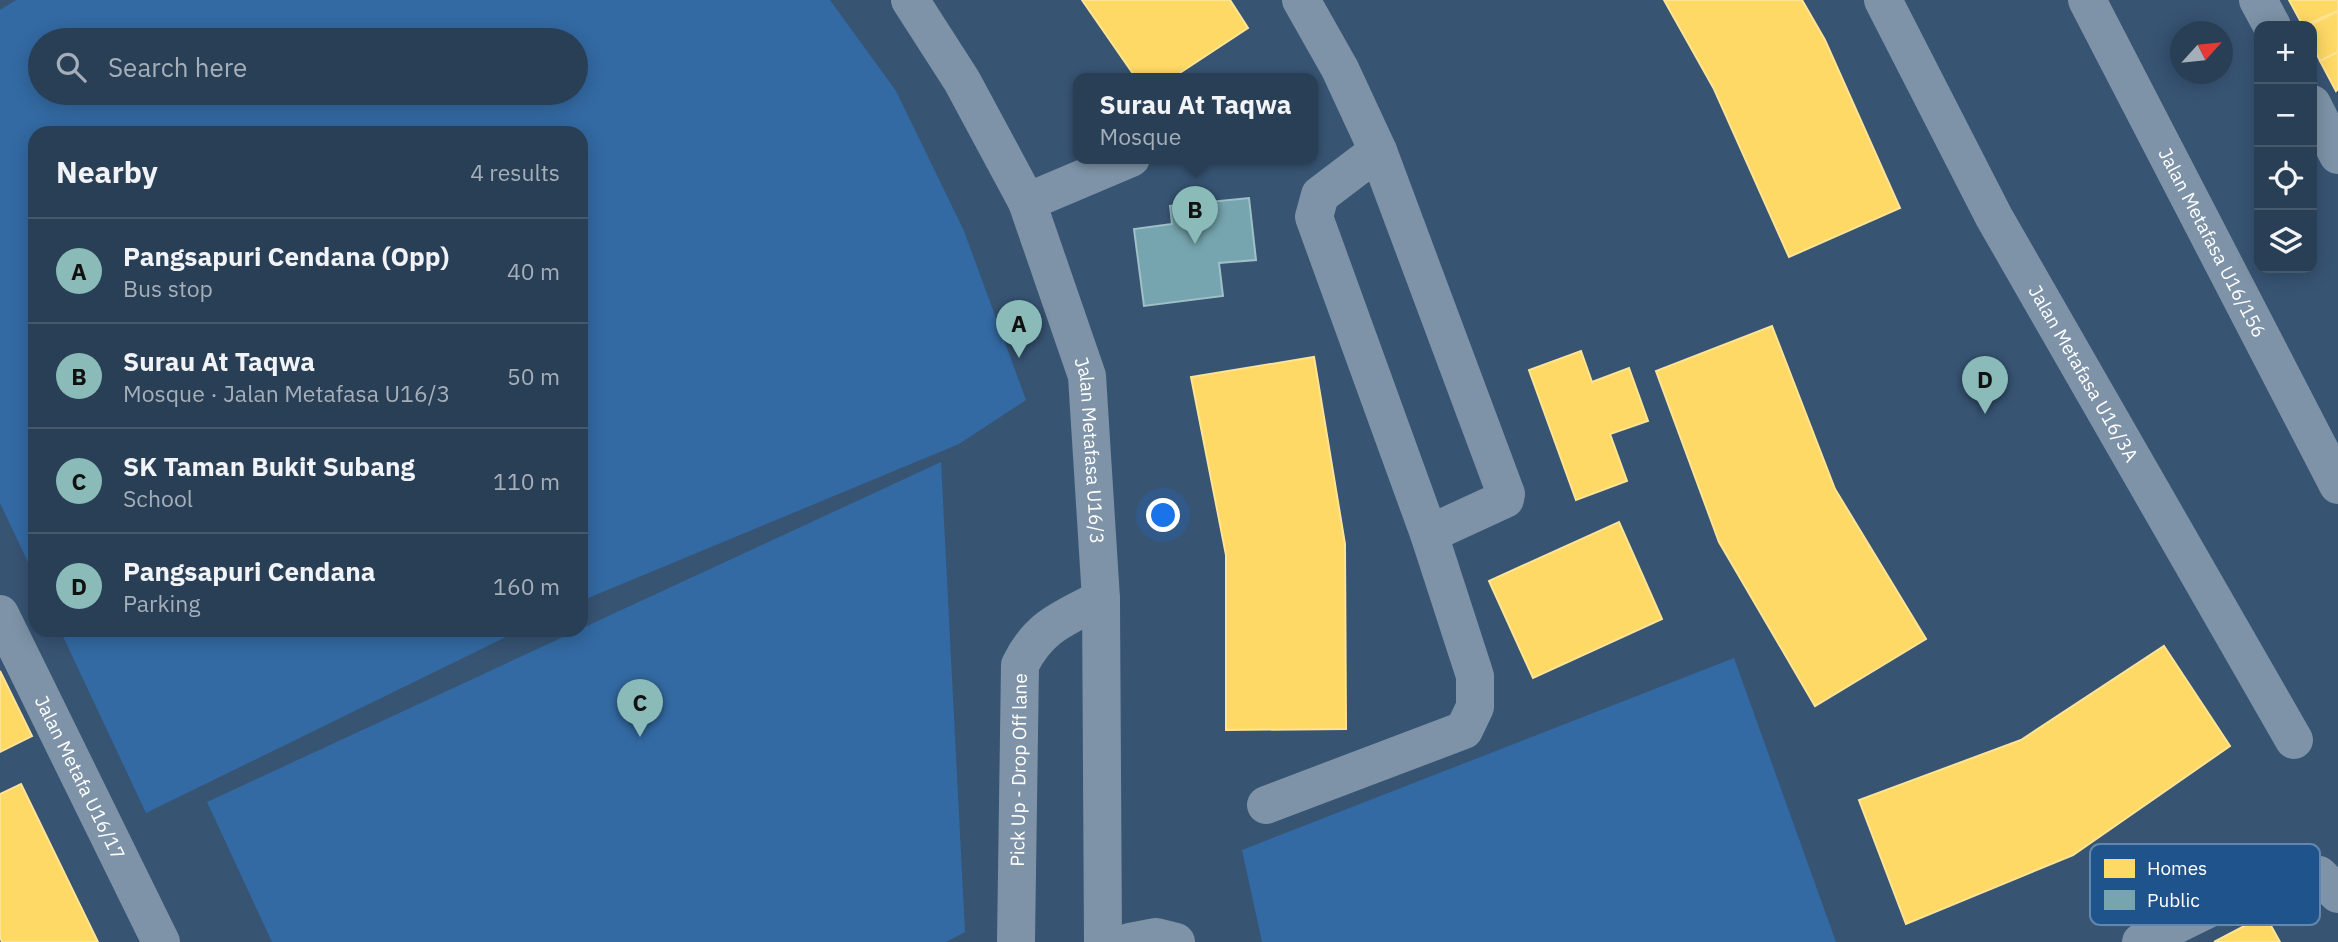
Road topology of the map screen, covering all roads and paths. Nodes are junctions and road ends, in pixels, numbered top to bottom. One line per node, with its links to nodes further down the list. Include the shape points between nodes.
1 (910, 0): 12 (street, Jalan Metafasa U16/3, via 962,81)
2 (1301, 0): 7 (street)
3 (1883, 0): 17 (street, Jalan Metafasa U16/3A, via 1994,217)
4 (2087, 0): 13 (street, Jalan Metafasa U16/156)
5 (2258, 0): 6 (street)
6 (2269, 21)
7 (1326, 75): 9 (street)
8 (2317, 114): 10 (street)
9 (1378, 151): 14 (street, via 1320,195 1314,217); 14 (street, via 1506,494 1505,499)
10 (2338, 155)
11 (1117, 164): 12 (street)
12 (1027, 202): 15 (street, Jalan Metafasa U16/3, via 1087,376)
13 (2338, 485)
14 (1429, 534): 18 (street, via 1475,676 1475,707 1464,730)
15 (1101, 599): 23 (street, Pick Up - Drop Off lane, via 1045,628 1020,665); 24 (street, Jalan Metafasa U16/3)
16 (0, 614): 22 (street, Jalan Metafa U16/17)
17 (2294, 740)
18 (1266, 805)
19 (2320, 876): 20 (street)
20 (2338, 894)
21 (2176, 925): 27 (street)
22 (162, 942)
23 (1016, 942)
24 (1103, 942)
25 (1130, 942): 26 (street, via 1156,937)
26 (1176, 942)
27 (2141, 942)

